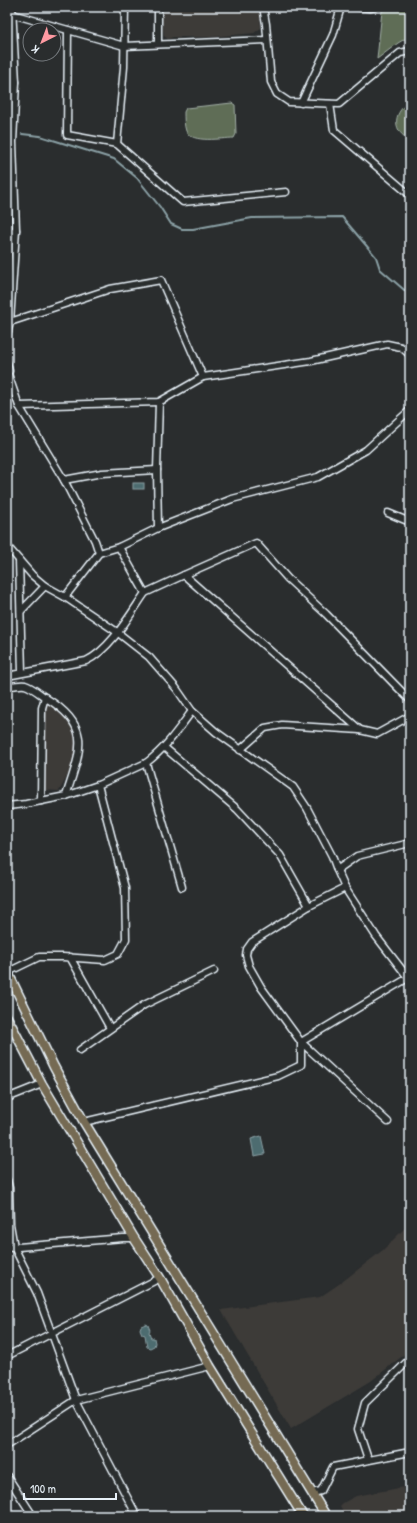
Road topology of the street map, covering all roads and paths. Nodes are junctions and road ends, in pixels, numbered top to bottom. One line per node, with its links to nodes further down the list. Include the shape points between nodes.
1 (12, 7): 8 (street)
2 (125, 7): 12 (street)
3 (158, 7): 11 (street)
4 (262, 7): 10 (street)
5 (341, 7): 16 (street, via 333,35)
6 (359, 7): 7 (street)
7 (375, 7)
8 (12, 14): 9 (street); 15 (street)
9 (68, 30): 12 (street); 19 (street, via 67,135)
10 (267, 40): 11 (street); 16 (street, via 271,82 277,94 289,102)
11 (158, 44): 12 (street)
12 (124, 46): 19 (street)
13 (410, 51): 17 (street, via 400,53 339,104)
14 (7, 82): 15 (street)
15 (16, 82): 18 (street)
16 (301, 103): 17 (street)
17 (330, 104): 21 (street, via 334,130)
18 (10, 142): 22 (street)
19 (117, 144): 20 (street, via 183,202)
20 (286, 192)
21 (410, 195)
22 (16, 230): 23 (street); 24 (street)
23 (7, 233)
24 (10, 322): 25 (street); 29 (street, via 110,289 161,280)
25 (7, 334)
26 (410, 355): 29 (street, via 401,348 387,344 310,361)
27 (7, 364): 28 (street)
28 (7, 374): 31 (street)
29 (203, 377): 32 (street)
30 (7, 390): 31 (street)
31 (15, 398): 33 (street)
32 (159, 402): 33 (street); 35 (street)
33 (19, 406): 36 (street)
34 (410, 410): 39 (street, via 366,450 318,477 232,499)
35 (157, 470): 36 (street, via 102,473); 39 (street)
36 (64, 480): 42 (street)
37 (388, 512): 38 (street)
38 (410, 522)
39 (158, 528): 41 (street)
40 (7, 546): 43 (street)
41 (119, 547): 42 (street); 46 (street)
42 (99, 553): 47 (street)
43 (19, 560): 45 (street); 48 (street)
44 (184, 575): 46 (street); 54 (street, via 256,543 288,579); 57 (street)
45 (45, 586): 47 (street); 48 (street)
46 (145, 593): 49 (street)
47 (65, 597): 49 (street)
48 (21, 611): 50 (street)
49 (117, 632): 50 (street, via 96,656 86,661); 55 (street, via 149,657)
50 (22, 672): 51 (street)
51 (7, 676)
52 (7, 687): 53 (street, via 24,685)
53 (45, 697): 62 (street, via 70,716 78,730 78,758); 63 (street, via 42,708)
54 (410, 700)
55 (192, 711): 58 (street); 59 (street)
56 (410, 716): 57 (street, via 377,734)
57 (360, 730): 59 (street, via 282,725 265,728)
58 (165, 748): 60 (street); 69 (street, via 237,809 280,855)
59 (240, 750): 66 (street, via 293,787 307,808)
60 (146, 764): 61 (street); 67 (street)
61 (98, 785): 62 (street); 70 (street, via 125,888 126,939 118,954 105,960)
62 (66, 796): 63 (street)
63 (41, 801): 64 (street)
64 (7, 806)
65 (410, 843): 66 (street, via 357,856)
66 (337, 870): 68 (street)
67 (182, 887)
68 (345, 888): 69 (street); 73 (street, via 376,936)
69 (309, 906): 76 (street, via 252,942 246,949 248,966)
70 (70, 957): 71 (street, via 39,958); 75 (street)
71 (7, 971): 80 (main road)
72 (214, 971): 75 (street, via 144,1005)
73 (409, 979): 76 (street)
74 (7, 1017): 78 (main road)
75 (110, 1028): 77 (street)
76 (301, 1042): 80 (street, via 301,1065 278,1076); 81 (street)
77 (80, 1050)
78 (42, 1084): 79 (street); 83 (main road)
79 (7, 1098)
80 (84, 1122): 96 (main road)
81 (388, 1122)
82 (7, 1180): 84 (street)
83 (134, 1238): 84 (street); 86 (main road)
84 (14, 1247): 85 (street); 87 (street, via 37,1293)
85 (7, 1248)
86 (160, 1278): 87 (street); 90 (main road)
87 (52, 1332): 88 (street); 91 (street)
88 (7, 1356)
89 (410, 1359): 94 (street, via 365,1403 358,1429)
90 (210, 1366): 91 (street); 99 (main road)
91 (76, 1400): 92 (street); 98 (street)
92 (7, 1445)
93 (410, 1452): 94 (street)
94 (368, 1459): 96 (street, via 333,1467 321,1491)
95 (7, 1476): 97 (street)
96 (312, 1493): 100 (main road)
97 (33, 1516)
98 (138, 1516)
99 (302, 1516)
100 (326, 1516)

